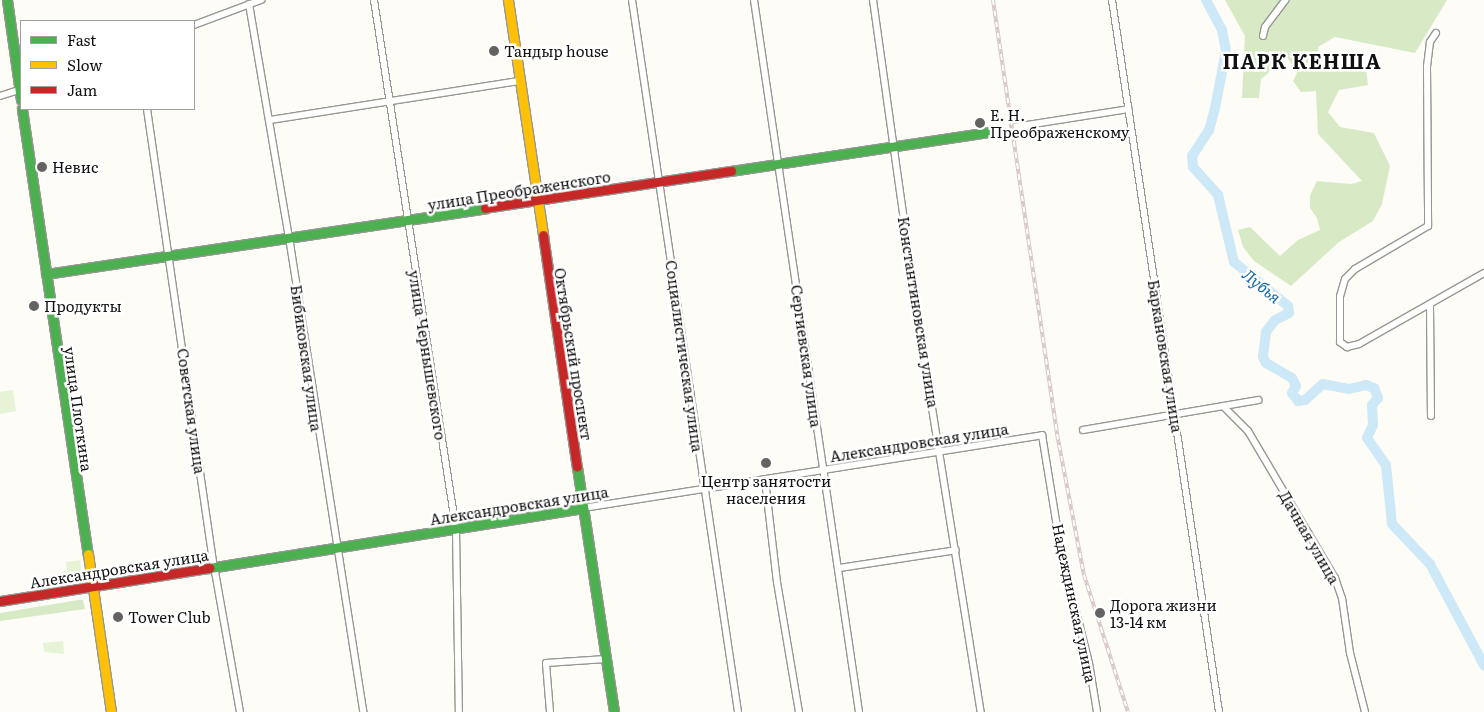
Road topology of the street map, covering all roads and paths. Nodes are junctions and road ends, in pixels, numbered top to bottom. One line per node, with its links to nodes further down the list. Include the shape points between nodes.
1 (7, 0): 16 (street)
2 (261, 0): 10 (street)
3 (374, 0): 18 (street, улица Чернышевского)
4 (508, 0): 14 (street, Октябрьский проспект)
5 (632, 0): 27 (street, Социалистическая улица)
6 (754, 0): 26 (street, Сергиевская улица)
7 (873, 0): 25 (street, Константиновская улица)
8 (1112, 0): 19 (street, Баркановская улица)
9 (1285, 0): 13 (street, via 1265,27)
10 (249, 4): 11 (street); 22 (street, Бибиковская улица)
11 (195, 25)
12 (1436, 33): 34 (street, via 1428,53 1428,226 1355,269 1345,279 1341,290 1338,335 1344,346 1359,344)
13 (1263, 36)
14 (519, 81): 18 (street); 28 (street, Октябрьский проспект)
15 (15, 91): 17 (street)
16 (20, 93)
17 (0, 96)
18 (388, 100): 22 (street); 29 (street, улица Чернышевского)
19 (1129, 109): 23 (street); 37 (street, Баркановская улица)
20 (22, 110): 33 (street, улица Плоткина)
21 (147, 110): 31 (street, Советская улица)
22 (270, 120): 30 (street, Бибиковская улица)
23 (1014, 127)
24 (997, 131): 25 (street, улица Преображенского)
25 (894, 147): 26 (street, улица Преображенского); 41 (street, Константиновская улица)
26 (779, 163): 27 (street, улица Преображенского); 42 (street, Сергиевская улица)
27 (660, 181): 28 (street, улица Преображенского); 44 (street, Социалистическая улица)
28 (536, 201): 29 (street, улица Преображенского); 45 (street, Октябрьский проспект)
29 (407, 221): 30 (street, улица Преображенского); 46 (street, улица Чернышевского)
30 (289, 237): 31 (street, улица Преображенского); 47 (street, Бибиковская улица)
31 (169, 256): 33 (street, улица Преображенского); 49 (street, Советская улица)
32 (1484, 273): 34 (street)
33 (46, 274): 51 (street, улица Плоткина)
34 (1430, 305): 38 (street)
35 (1258, 400): 36 (street)
36 (1224, 407): 37 (street); 66 (street, Дачная улица, via 1248,431 1332,571 1342,598 1350,653)
37 (1175, 416): 39 (street); 65 (street, Баркановская улица)
38 (1431, 416)
39 (1083, 430)
40 (1042, 435): 41 (street, Александровская улица); 64 (street, Надеждинская улица, via 1061,551 1089,663)
41 (941, 452): 42 (street, Александровская улица); 48 (street, Константиновская улица)
42 (823, 472): 43 (street, Александровская улица); 50 (street, Сергиевская улица)
43 (765, 480): 44 (street, Александровская улица); 61 (street, via 777,582)
44 (705, 489): 45 (street, Александровская улица); 60 (street, Социалистическая улица)
45 (584, 508): 46 (street, Александровская улица); 53 (street, Октябрьский проспект)
46 (456, 529): 47 (street, Александровская улица); 57 (street, улица Чернышевского)
47 (335, 548): 49 (street, Александровская улица); 56 (street, Бибиковская улица)
48 (956, 550): 50 (street); 63 (street, Константиновская улица)
49 (214, 566): 51 (street, Александровская улица); 55 (street, Советская улица)
50 (839, 568): 62 (street, Сергиевская улица)
51 (91, 587): 52 (street, Александровская улица); 54 (street, улица Плоткина)
52 (0, 601)
53 (606, 659): 58 (street, via 546,664); 59 (street, Октябрьский проспект)
54 (111, 712)
55 (240, 712)
56 (363, 712)
57 (459, 712)
58 (550, 712)
59 (614, 712)
60 (738, 712)
61 (799, 712)
62 (859, 712)
63 (981, 712)
64 (1097, 712)
65 (1219, 712)
66 (1365, 712)

